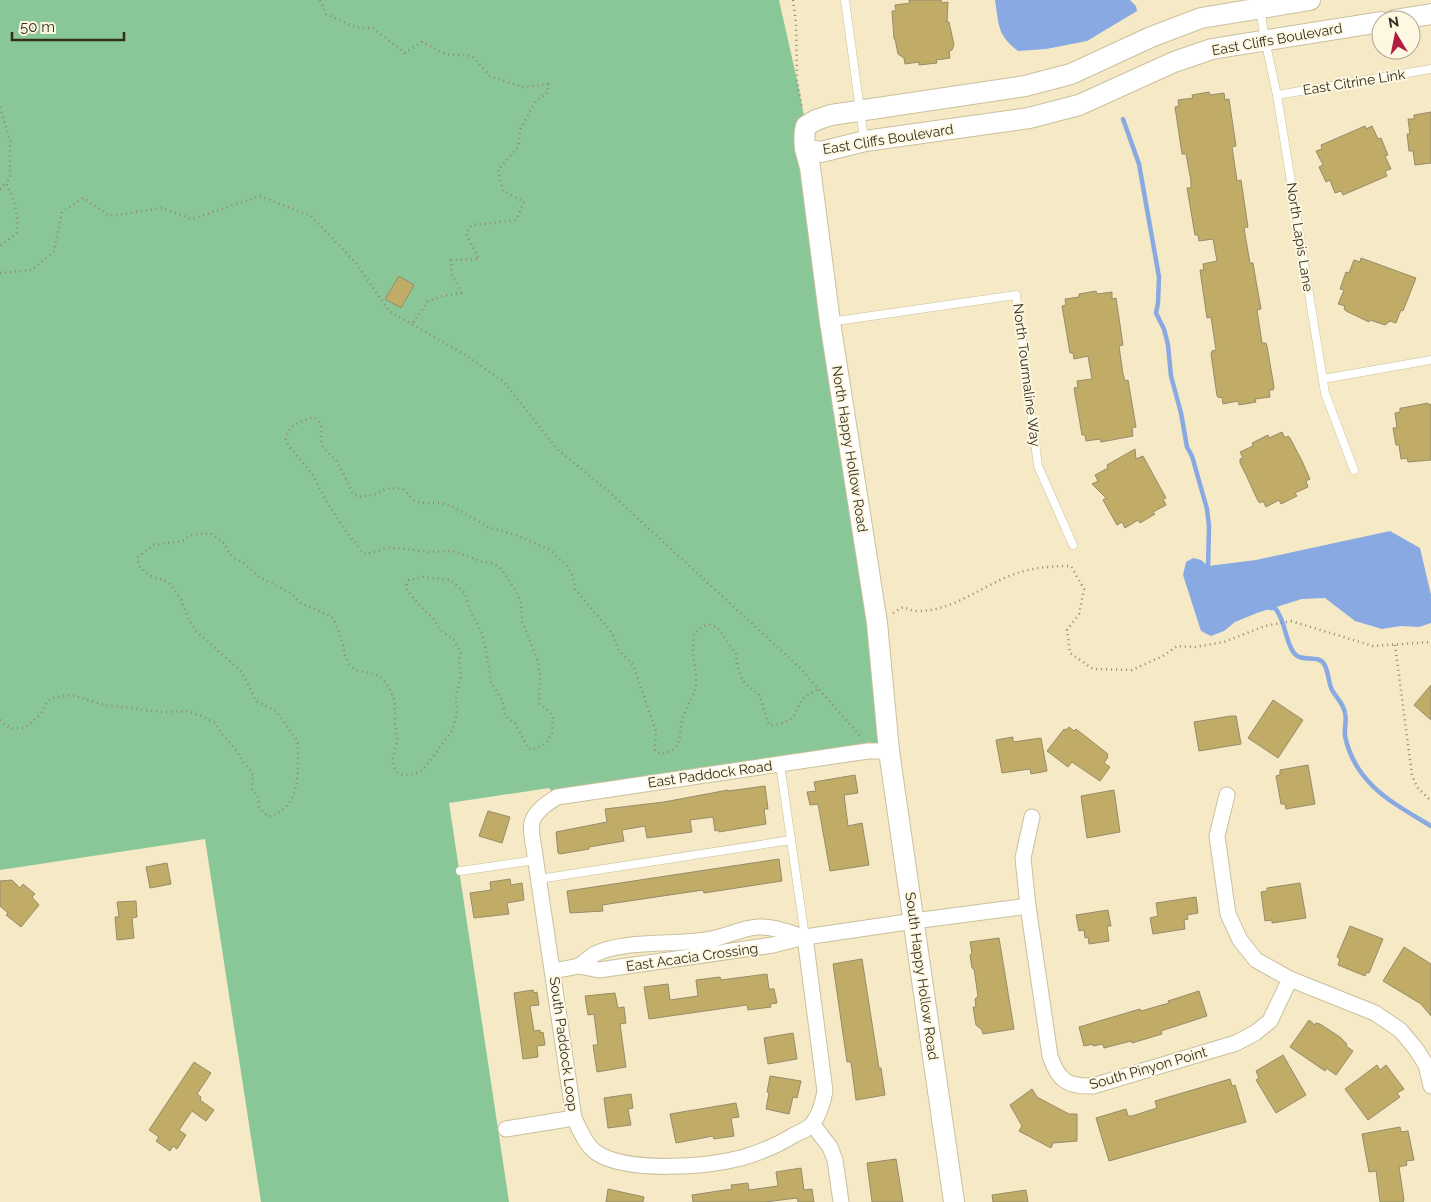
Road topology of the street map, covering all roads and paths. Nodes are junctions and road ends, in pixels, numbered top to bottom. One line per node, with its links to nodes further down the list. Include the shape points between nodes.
1 (320, 0): 22 (path, via 326,14 356,27 374,28 405,53 422,42 445,54 472,56 490,76 523,87 548,84 548,92 535,102 520,130 518,147 498,170 503,192 524,202 516,220 472,225 466,234 479,259 451,260 452,274 460,293 428,302)
2 (793, 0): 14 (path, via 797,80)
3 (845, 0): 12 (lane)
4 (1310, 0): 5 (street)
5 (1260, 4): 7 (lane, North Lapis Lane); 9 (street, via 1201,18 1151,36 1071,74)
6 (1371, 24): 7 (street, East Cliffs Boulevard)
7 (1265, 40): 10 (lane, North Lapis Lane); 13 (street, East Cliffs Boulevard, via 1212,49 1079,105)
8 (1431, 69): 10 (lane, East Citrine Link)
9 (1035, 83): 12 (street); 13 (street)
10 (1277, 95): 24 (lane, North Lapis Lane)
11 (0, 107): 17 (path, via 10,140 10,178)
12 (860, 109): 14 (street, via 831,115); 15 (lane)
13 (1042, 114): 15 (street, East Cliffs Boulevard)
14 (806, 126): 16 (street, East Cliffs Boulevard)
15 (865, 141): 16 (street, East Cliffs Boulevard, via 821,152)
16 (805, 149): 21 (street, North Happy Hollow Road)
17 (6, 183): 18 (path); 19 (path, via 18,219 17,233)
18 (0, 189)
19 (0, 246)
20 (0, 273): 22 (path, via 32,270 54,251 62,212 83,198 110,216 162,208 192,218 260,196 311,216 356,263 389,311)
21 (830, 322): 26 (lane, North Tourmaline Way, via 1016,295 1038,466); 27 (street, North Happy Hollow Road)
22 (412, 324): 30 (path, via 468,356 504,382 558,449 800,668)
23 (1431, 360): 24 (lane)
24 (1322, 378): 25 (lane, North Lapis Lane)
25 (1354, 470)
26 (1073, 545)
27 (877, 623): 29 (path, via 903,607 917,611 947,606 1007,577 1041,566 1071,566 1084,589 1079,614 1067,630 1070,653 1093,669 1132,670 1177,646 1195,647 1224,642 1265,626 1291,621 1373,646); 33 (street, North Happy Hollow Road)
28 (1431, 642): 29 (path)
29 (1395, 645): 36 (path, via 1412,775 1421,792)
30 (818, 689): 31 (path, via 802,699 789,720 769,725 759,694 742,680 733,648 718,628 703,626 694,634 696,683 693,698 682,718 677,748 660,754 655,750 656,730 633,665 575,589 572,576 562,560 544,547 440,503 414,500 403,489 385,489 360,497 353,494 336,461 322,444 319,421 312,417 290,429 286,439 288,446 313,476 344,530 363,553 388,548 453,551 490,563 506,574 521,603 522,622 538,661 540,704 553,718 552,732 546,744 532,750 528,748 515,722 505,714 502,700 491,682 482,634 465,593 450,580 413,578 406,589 440,630 454,640 461,653 461,676 456,697 457,713 451,732 423,770 408,774 397,772 393,760 397,738 396,708 391,690 378,675 352,667 332,617 301,603 291,593 259,576 234,558 224,543 210,533 153,545 138,557 139,566 150,576 168,582 182,600 196,632 242,672 256,701 276,712 296,739 297,787 282,810 267,816 252,789 254,776 237,751 215,723 187,711 162,712 104,705 72,695 52,698 26,727 14,729); 32 (path, via 863,739)
31 (0, 720)
32 (868, 751): 33 (street, East Paddock Road); 34 (street, East Paddock Road)
33 (890, 751): 44 (street, South Happy Hollow Road)
34 (780, 764): 37 (street, East Paddock Road, via 557,797); 39 (lane)
35 (1227, 795): 47 (street, via 1217,836 1228,914 1240,940 1256,960)
36 (1431, 801)
37 (537, 813): 40 (street, South Paddock Loop, via 532,822)
38 (1032, 817): 43 (street, South Pinyon Point, via 1023,858)
39 (791, 840): 42 (lane); 45 (lane)
40 (536, 860): 41 (lane); 42 (street, South Paddock Loop)
41 (460, 871)
42 (539, 879): 46 (street, South Paddock Loop)
43 (1028, 906): 44 (street, East Acacia Crossing); 47 (street, South Pinyon Point, via 1054,1071 1064,1081 1078,1087 1093,1086 1236,1043 1270,1021)
44 (914, 921): 45 (street, East Acacia Crossing); 53 (street, South Happy Hollow Road)
45 (805, 938): 46 (street, East Acacia Crossing, via 599,970 580,966); 50 (street, via 825,1091)
46 (553, 971): 49 (street, South Paddock Loop)
47 (1290, 979): 48 (street, via 1375,1013 1400,1030 1426,1065)
48 (1431, 1086)
49 (574, 1118): 50 (street, South Paddock Loop, via 596,1153 641,1165 684,1166 741,1158); 51 (street)
50 (813, 1125): 52 (street, via 830,1147 835,1160)
51 (506, 1129)
52 (841, 1202)
53 (954, 1202)

